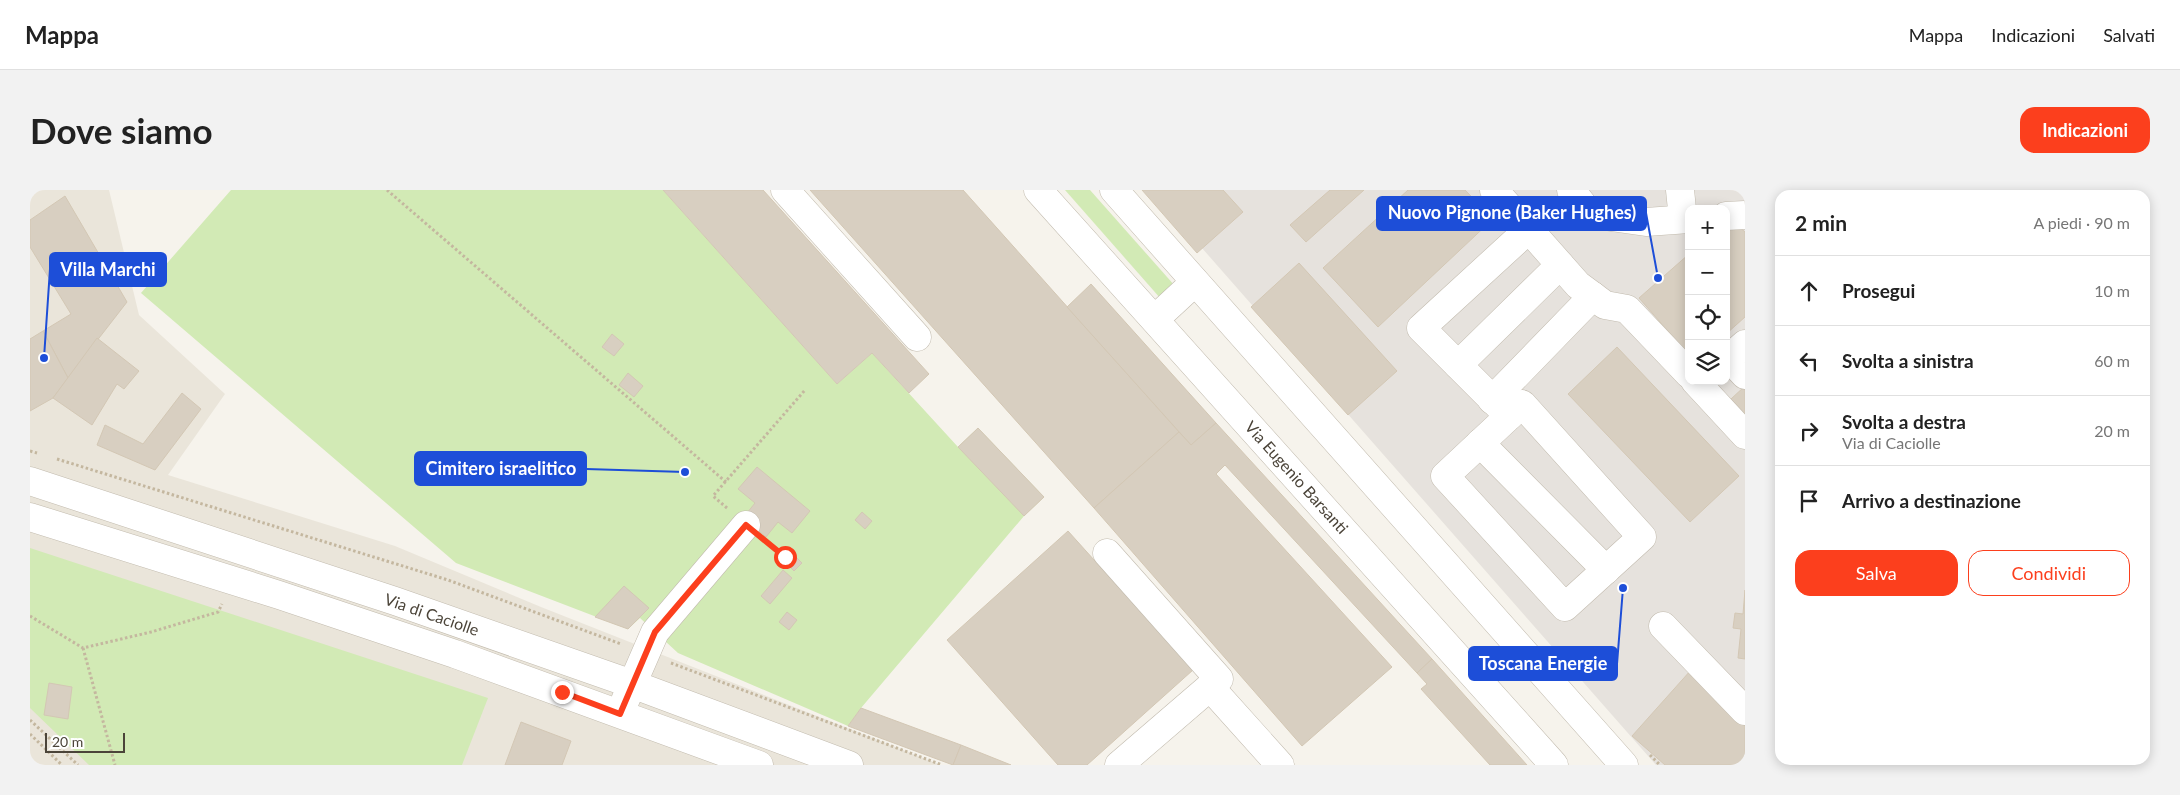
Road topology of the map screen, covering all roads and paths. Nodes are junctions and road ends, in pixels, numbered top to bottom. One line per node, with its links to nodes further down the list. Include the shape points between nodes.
1 (388, 190): 30 (path)
2 (785, 190): 17 (street)
3 (1038, 190): 16 (street, Via Eugenio Barsanti)
4 (1114, 190): 14 (street)
5 (1494, 190): 12 (street)
6 (1570, 190): 11 (street, via 1590,214 1646,222)
7 (1680, 190): 8 (street)
8 (1685, 214)
9 (1745, 215): 10 (street)
10 (1730, 216)
11 (1685, 219)
12 (1529, 229): 13 (street); 19 (street, via 1421,328)
13 (1560, 264): 15 (street, via 1578,285); 19 (street)
14 (1195, 282): 16 (street); 58 (street)
15 (1593, 296): 20 (street, via 1605,305 1628,308); 24 (street)
16 (1155, 319): 57 (street, Via Eugenio Barsanti)
17 (917, 337)
18 (1745, 344): 21 (street, via 1730,358)
19 (1458, 365): 24 (street)
20 (1685, 370)
21 (1745, 375)
22 (1699, 385): 25 (street)
23 (804, 390): 30 (path)
24 (1500, 408): 26 (street); 37 (street, via 1522,404 1642,537)
25 (1745, 435)
26 (1480, 443): 37 (street); 37 (street, via 1445,476 1565,607)
27 (30, 450): 28 (path)
28 (39, 453)
29 (48, 456): 42 (path, via 448,580)
30 (726, 482): 34 (path, via 713,496)
31 (34, 483): 32 (street, Via di Caciolle); 43 (street, Via di Caciolle, via 395,601)
32 (30, 511)
33 (30, 517): 46 (street, Via di Caciolle, via 279,595)
34 (746, 525): 36 (path); 42 (street, via 655,632)
35 (1107, 553): 44 (street, via 1219,679)
36 (785, 557)
37 (1606, 570)
38 (222, 603): 41 (path, via 218,612)
39 (30, 616): 41 (path)
40 (1663, 626): 45 (street)
41 (84, 648): 51 (path)
42 (646, 653): 43 (street); 54 (path)
43 (632, 684): 46 (street); 53 (street, Via di Caciolle)
44 (1210, 686): 55 (street); 56 (street)
45 (1745, 711)
46 (620, 714): 52 (street, Via di Caciolle)
47 (30, 720): 50 (path)
48 (30, 734): 49 (path)
49 (62, 765)
50 (78, 765)
51 (114, 765)
52 (759, 765)
53 (849, 765)
54 (942, 765)
55 (1119, 765)
56 (1280, 765)
57 (1554, 765)
58 (1624, 765)

